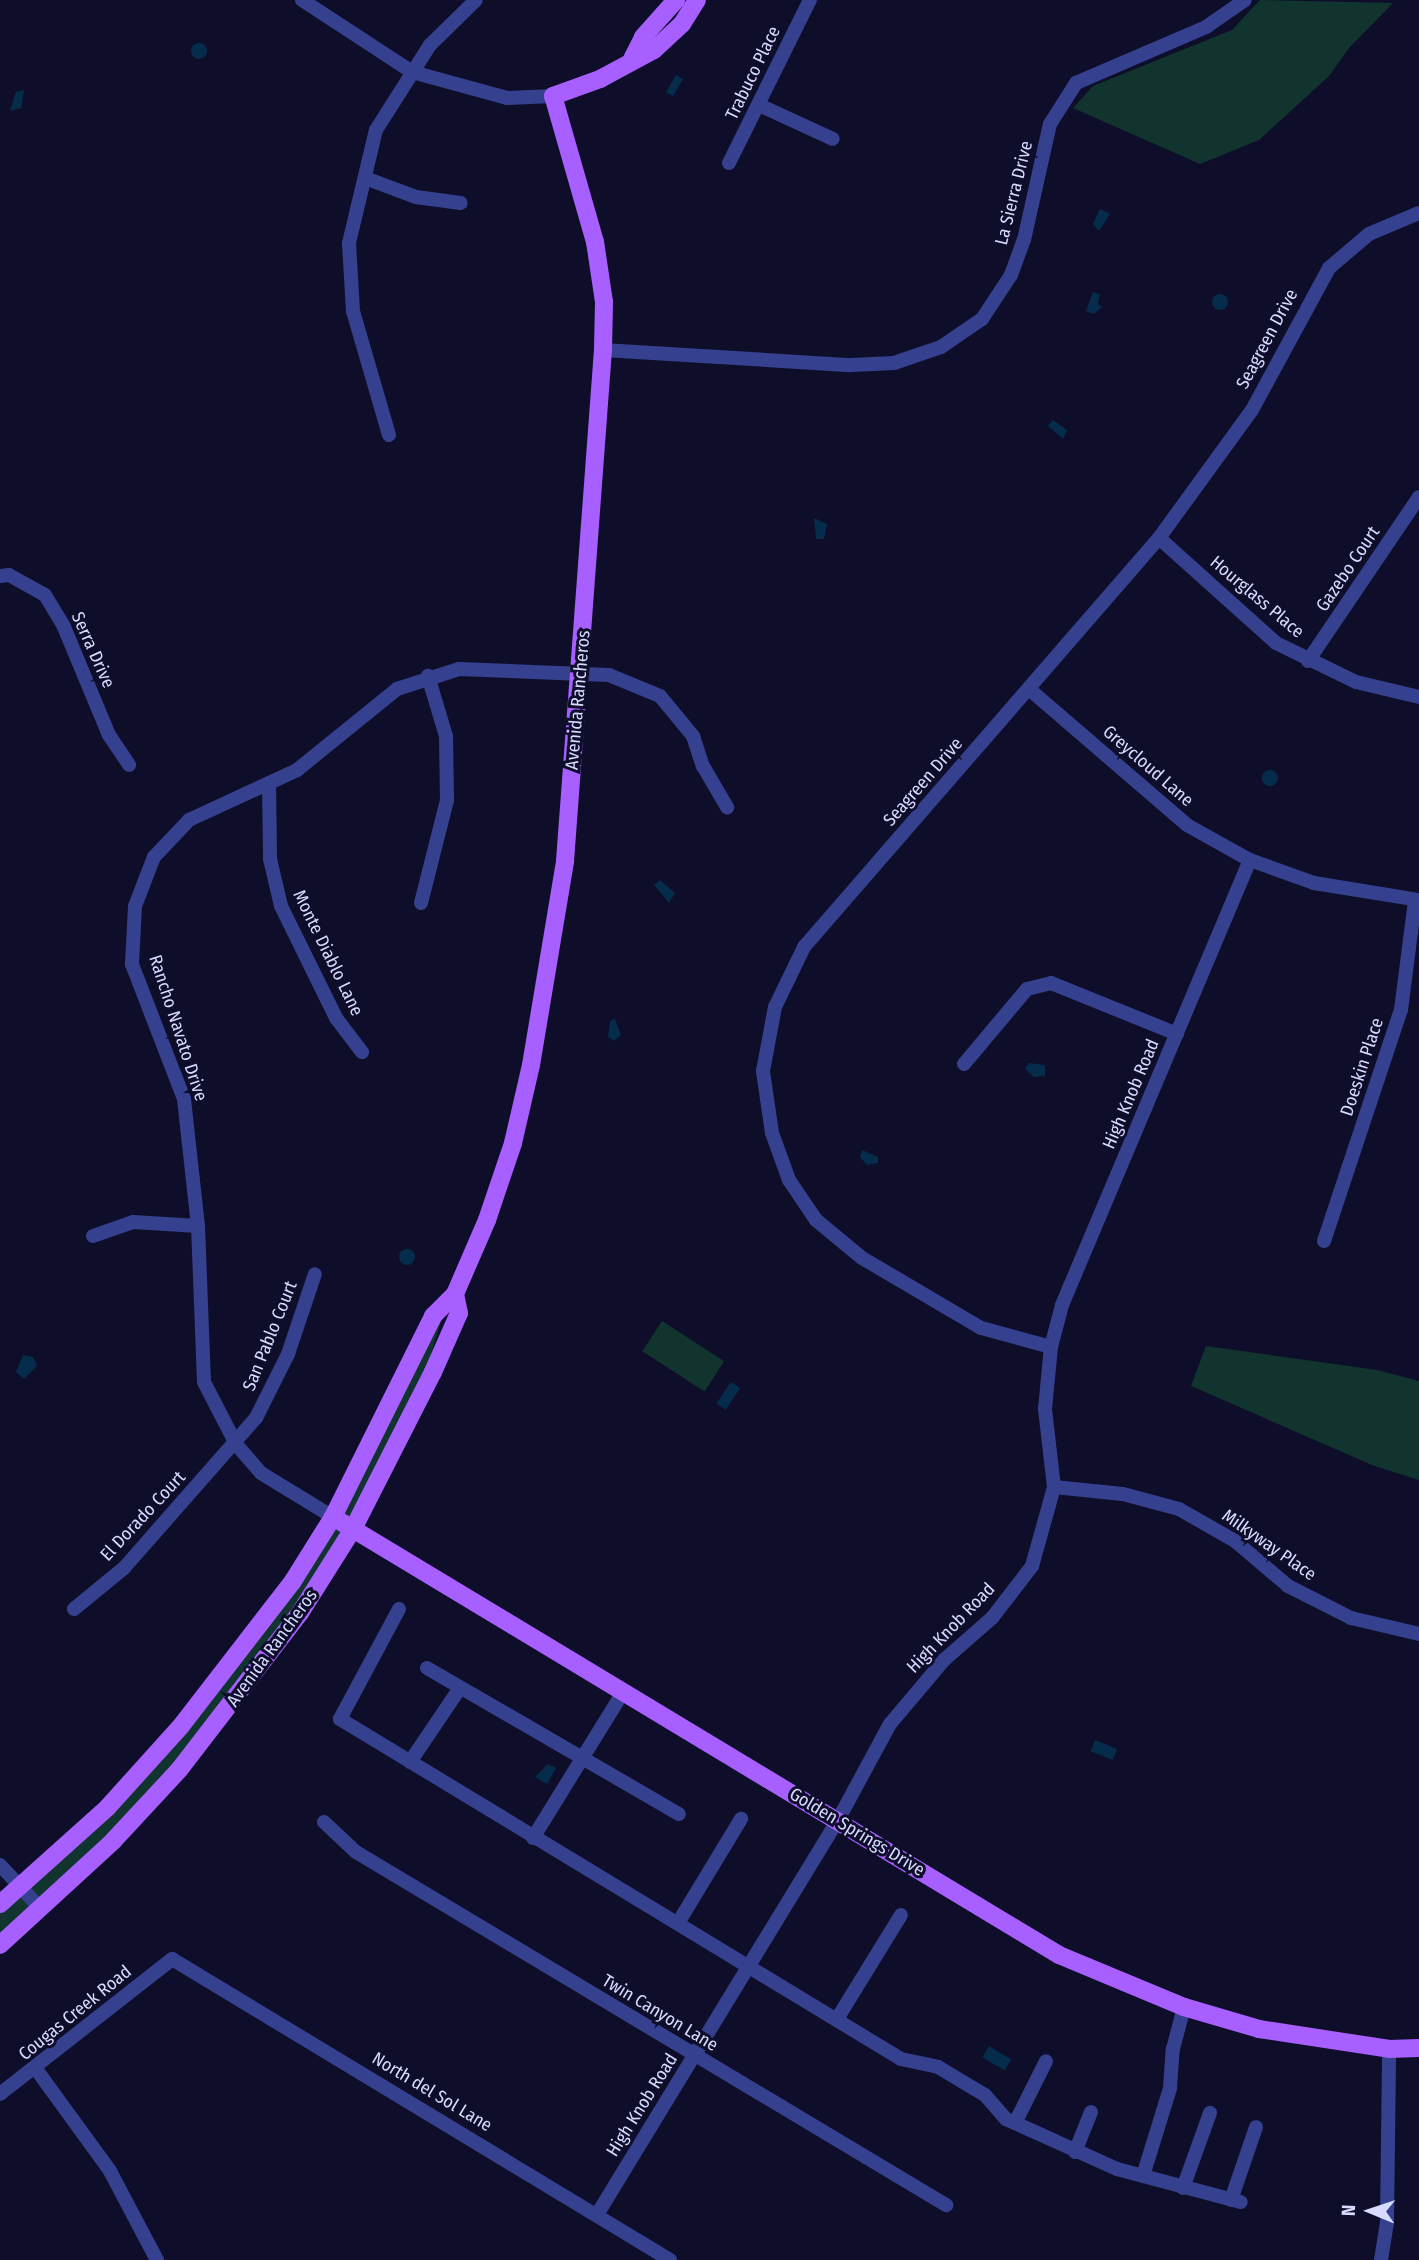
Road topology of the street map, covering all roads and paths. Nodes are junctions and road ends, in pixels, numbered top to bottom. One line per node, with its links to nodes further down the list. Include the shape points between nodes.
1 (302, 0): 8 (street)
2 (476, 0): 8 (street, via 430,45)
3 (676, 0): 7 (main road, via 643,37)
4 (697, 0): 7 (main road, via 682,24 654,50)
5 (810, 0): 10 (street, Trabuco Place)
6 (1245, 0): 16 (street, La Sierra Drive, via 1206,27 1076,83 1050,124 1024,240 1011,275 982,319 942,347 894,363 850,365)
7 (632, 59): 9 (main road, via 600,79)
8 (412, 72): 9 (street, via 507,98); 13 (street, via 376,130)
9 (553, 96): 16 (main road, Avenida Rancheros, via 595,242 604,302)
10 (759, 105): 11 (street); 12 (street, Trabuco Place)
11 (833, 139)
12 (729, 163)
13 (365, 178): 14 (street, via 416,197); 17 (street, via 349,243 349,279 362,351 387,416)
14 (461, 203)
15 (1419, 213): 19 (street, Seagreen Drive, via 1369,234 1329,268 1252,410)
16 (603, 349): 22 (main road, Avenida Rancheros)
17 (389, 435)
18 (1419, 497): 21 (street, Gazebo Court)
19 (1158, 538): 21 (street, Hourglass Place, via 1276,643); 24 (street, Seagreen Drive)
20 (0, 576): 26 (street, Serra Drive, via 9,575 46,595 109,735)
21 (1308, 662): 25 (street, Hourglass Place, via 1356,682)
22 (581, 675): 23 (street, Rancho Navato Drive, via 494,668); 28 (street, Rancho Navato Drive, via 609,676 660,696 693,736 703,766); 39 (main road, Avenida Rancheros, via 565,861 534,1053 513,1143)
23 (428, 676): 27 (street, Rancho Navato Drive, via 397,689 322,753); 31 (street, via 446,736 448,779 442,834)
24 (1029, 689): 29 (street, Greycloud Lane, via 1187,825); 40 (street, Seagreen Drive, via 804,947 775,1007 763,1072 772,1133 789,1180 816,1220 862,1258 981,1328)
25 (1419, 697)
26 (129, 765)
27 (269, 783): 33 (street, Monte Diablo Lane, via 270,859 281,906 336,1018); 35 (street, Rancho Navato Drive, via 189,820 154,857 135,906 132,964 184,1099)
28 (727, 807)
29 (1251, 860): 30 (street, Greycloud Lane, via 1314,883); 32 (street, High Knob Road)
30 (1417, 900): 37 (street, Doeskin Place, via 1401,1010)
31 (421, 903)
32 (1177, 1034): 34 (street, via 1051,983 1027,989); 40 (street, High Knob Road, via 1062,1304)
33 (362, 1052)
34 (964, 1064)
35 (198, 1226): 36 (street, via 133,1222); 41 (street, Rancho Navato Drive, via 204,1382)
36 (93, 1236)
37 (1324, 1241)
38 (315, 1275): 41 (street, San Pablo Court, via 274,1387)
39 (455, 1294): 43 (main road, Avenida Rancheros, via 433,1316); 44 (main road, Avenida Rancheros, via 459,1313)
40 (1051, 1346): 42 (street, High Knob Road, via 1045,1409)
41 (236, 1444): 43 (street, Rancho Navato Drive, via 261,1473); 45 (street, El Dorado Court, via 124,1568)
42 (1054, 1487): 47 (street, Milkyway Place, via 1123,1494 1179,1509 1235,1541 1288,1586 1351,1618); 55 (street, High Knob Road, via 1032,1566 992,1618 944,1660 890,1724)
43 (333, 1517): 44 (main road, Golden Springs Drive); 59 (main road, Avenida Rancheros, via 293,1581 181,1726 107,1808)
44 (353, 1529): 50 (main road, Golden Springs Drive); 61 (main road, Avenida Rancheros, via 253,1677 179,1770)
45 (74, 1609)
46 (399, 1609): 52 (street, via 340,1719)
47 (1419, 1634)
48 (427, 1668): 49 (street)
49 (460, 1688): 51 (street); 52 (street)
50 (623, 1692): 51 (street); 55 (main road, Golden Springs Drive)
51 (581, 1759): 53 (street); 57 (street)
52 (410, 1762): 57 (street)
53 (680, 1814)
54 (741, 1819): 63 (street)
55 (838, 1820): 66 (street, High Knob Road); 67 (main road, Golden Springs Drive, via 1059,1955)
56 (324, 1822): 71 (street, Twin Canyon Lane, via 356,1852)
57 (533, 1838): 63 (street)
58 (0, 1865): 59 (street)
59 (22, 1886): 60 (main road, Avenida Rancheros); 61 (street)
60 (0, 1905)
61 (41, 1909): 64 (main road, Avenida Rancheros)
62 (901, 1915): 68 (street)
63 (678, 1923): 66 (street)
64 (0, 1945)
65 (172, 1959): 73 (street, Cougas Creek Road); 83 (street, North del Sol Lane)
66 (751, 1965): 68 (street); 71 (street, High Knob Road)
67 (1184, 2007): 70 (main road, Golden Springs Drive, via 1300,2038); 80 (street, via 1172,2049 1170,2088)
68 (837, 2019): 77 (street, via 901,2059 938,2067 985,2095)
69 (1419, 2048): 70 (main road, Golden Springs Drive)
70 (1389, 2049): 86 (street, via 1387,2223)
71 (695, 2057): 82 (street, Twin Canyon Lane); 83 (street, High Knob Road)
72 (1046, 2061): 77 (street)
73 (36, 2070): 74 (street, Cougas Creek Road); 84 (street, via 110,2171)
74 (0, 2094)
75 (1091, 2112): 79 (street)
76 (1210, 2113): 81 (street)
77 (1015, 2123): 79 (street)
78 (1256, 2127): 81 (street, via 1236,2201)
79 (1075, 2152): 80 (street)
80 (1143, 2176): 81 (street)
81 (1183, 2188)
82 (946, 2205)
83 (598, 2213): 85 (street, North del Sol Lane)
84 (157, 2260)
85 (670, 2260)
86 (1381, 2260)

